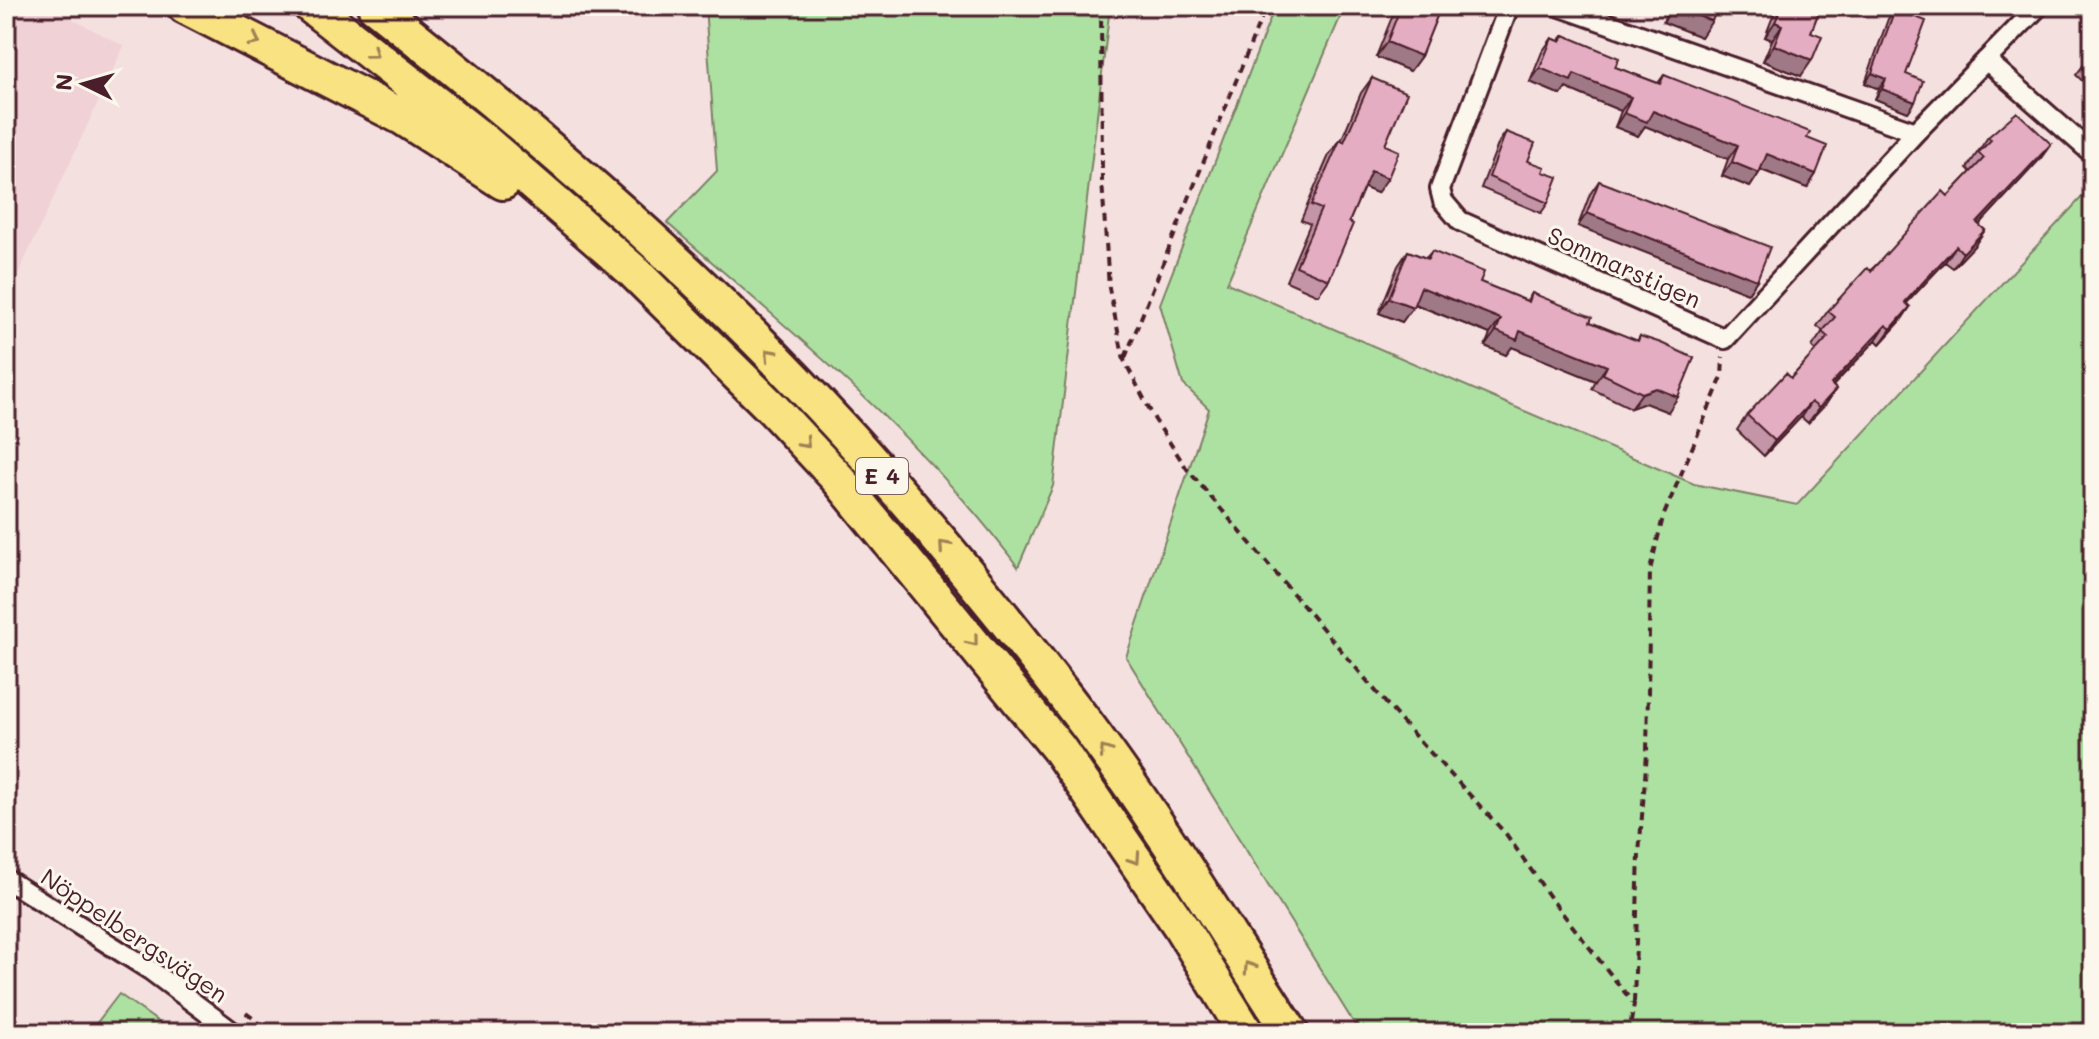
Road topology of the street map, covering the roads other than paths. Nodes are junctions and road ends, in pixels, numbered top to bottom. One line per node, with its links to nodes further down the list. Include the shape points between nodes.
1 (185, 6): 10 (highway, one-way to 10, via 402,117)
2 (311, 6): 10 (highway, E 4, one-way to 10, via 486,143)
3 (375, 6): 14 (highway, E 4, one-way to 3, via 1088,727 969,574 873,466 754,337 658,245 553,150)
4 (1509, 6): 8 (street, Sommarstigen, via 1440,189 1443,201 1460,221 1725,339)
5 (1558, 6): 8 (street)
6 (2039, 6): 7 (street)
7 (1986, 60): 8 (street); 9 (street)
8 (1916, 132)
9 (2093, 154)
10 (631, 269): 13 (highway, E 4, one-way to 13, via 840,481 954,617 1059,749 1181,927)
11 (6, 879): 12 (street, Nöppelbergsvägen, via 150,970)
12 (234, 1033)
13 (1246, 1033)
14 (1291, 1033)

